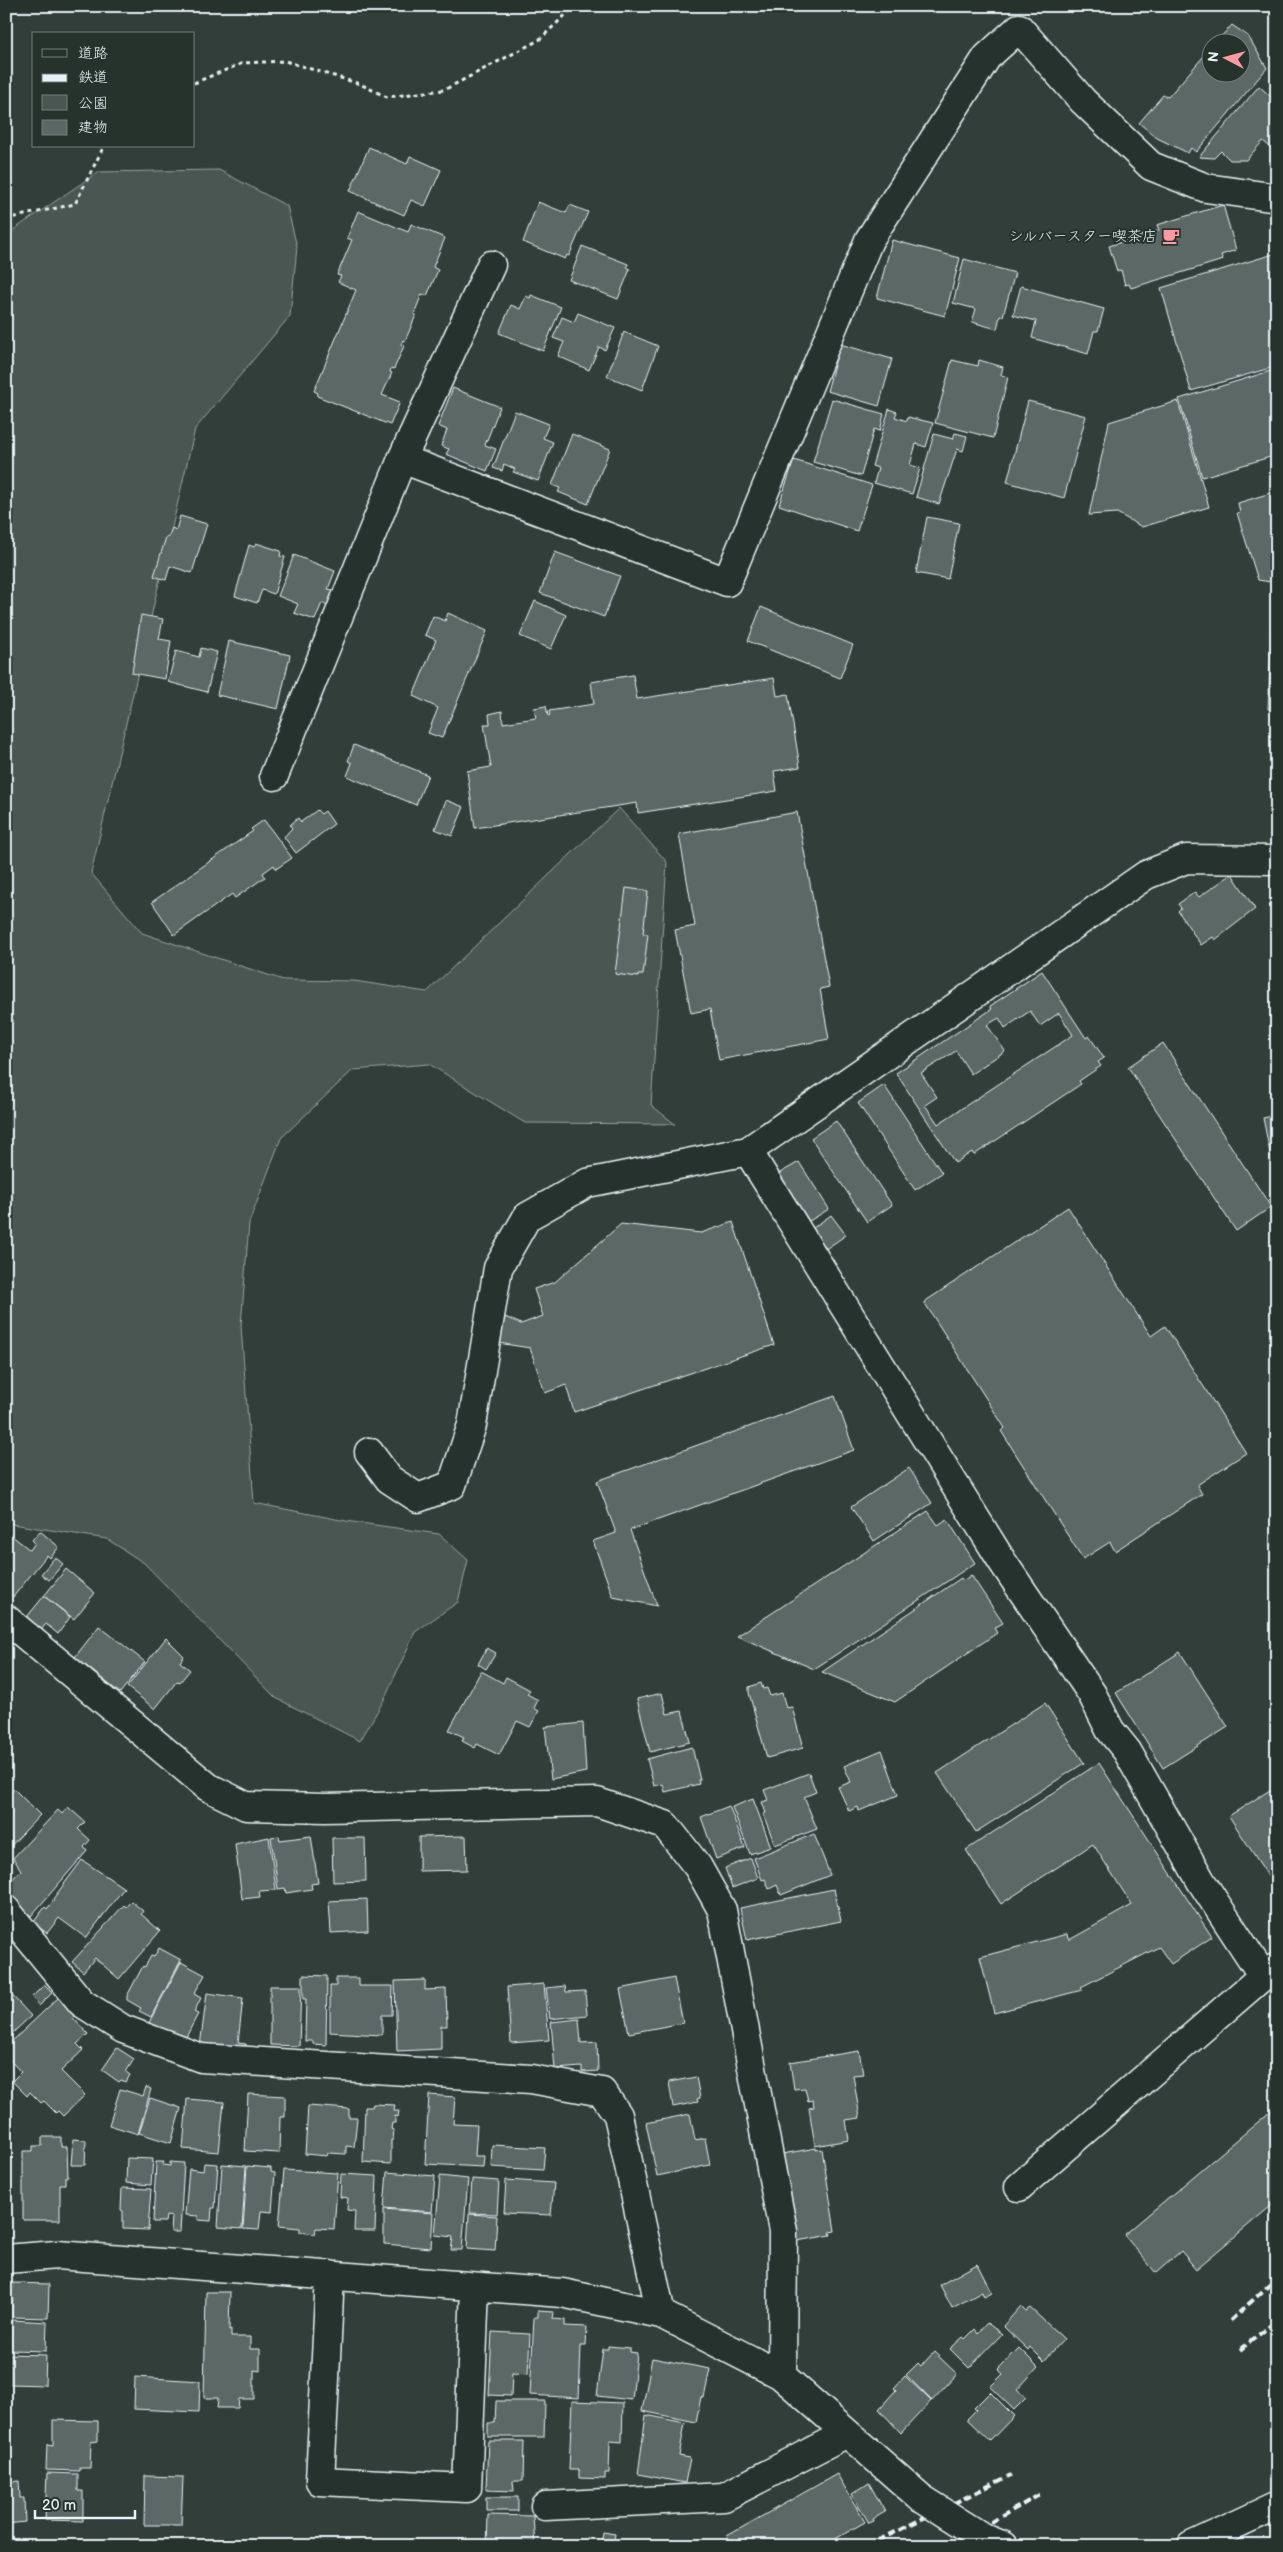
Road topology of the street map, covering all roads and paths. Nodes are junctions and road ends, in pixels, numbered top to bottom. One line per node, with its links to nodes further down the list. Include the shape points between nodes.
1 (575, 6): 2 (path, via 539,40 444,90 387,97 360,84 285,61 243,63)
2 (195, 83)
3 (103, 148): 5 (path, via 75,204)
4 (1277, 198): 7 (street, via 1206,188 1151,166 1083,101 1020,28 987,57 869,240 727,582)
5 (6, 219)
6 (491, 265): 7 (street)
7 (402, 459): 8 (street)
8 (274, 776)
9 (1277, 860): 10 (street, via 1186,859 1146,875)
10 (748, 1151): 11 (street, via 587,1183 527,1217 498,1268 472,1425 452,1484 418,1498 389,1479); 14 (street, via 1002,1562 1092,1694 1110,1730 1127,1751 1201,1881)
11 (369, 1452)
12 (6, 1619): 20 (street, via 208,1787 246,1806 325,1808 596,1802 665,1825 698,1867 722,1910 783,2231)
13 (6, 1910): 19 (street, via 82,2003 123,2029 201,2058 531,2079 602,2092 618,2115)
14 (1270, 1972): 15 (street)
15 (1019, 2187)
16 (6, 2259): 17 (street, via 57,2256)
17 (330, 2275): 18 (street); 18 (street, via 320,2482 467,2488)
18 (475, 2287): 19 (street, via 562,2293)
19 (661, 2314): 20 (street)
20 (782, 2376): 21 (street)
21 (847, 2433): 22 (street, via 724,2497); 25 (street, bridge, via 921,2498)
22 (545, 2506)
23 (1277, 2506): 24 (street)
24 (1232, 2538): 26 (street)
25 (994, 2542)
26 (1191, 2546)

